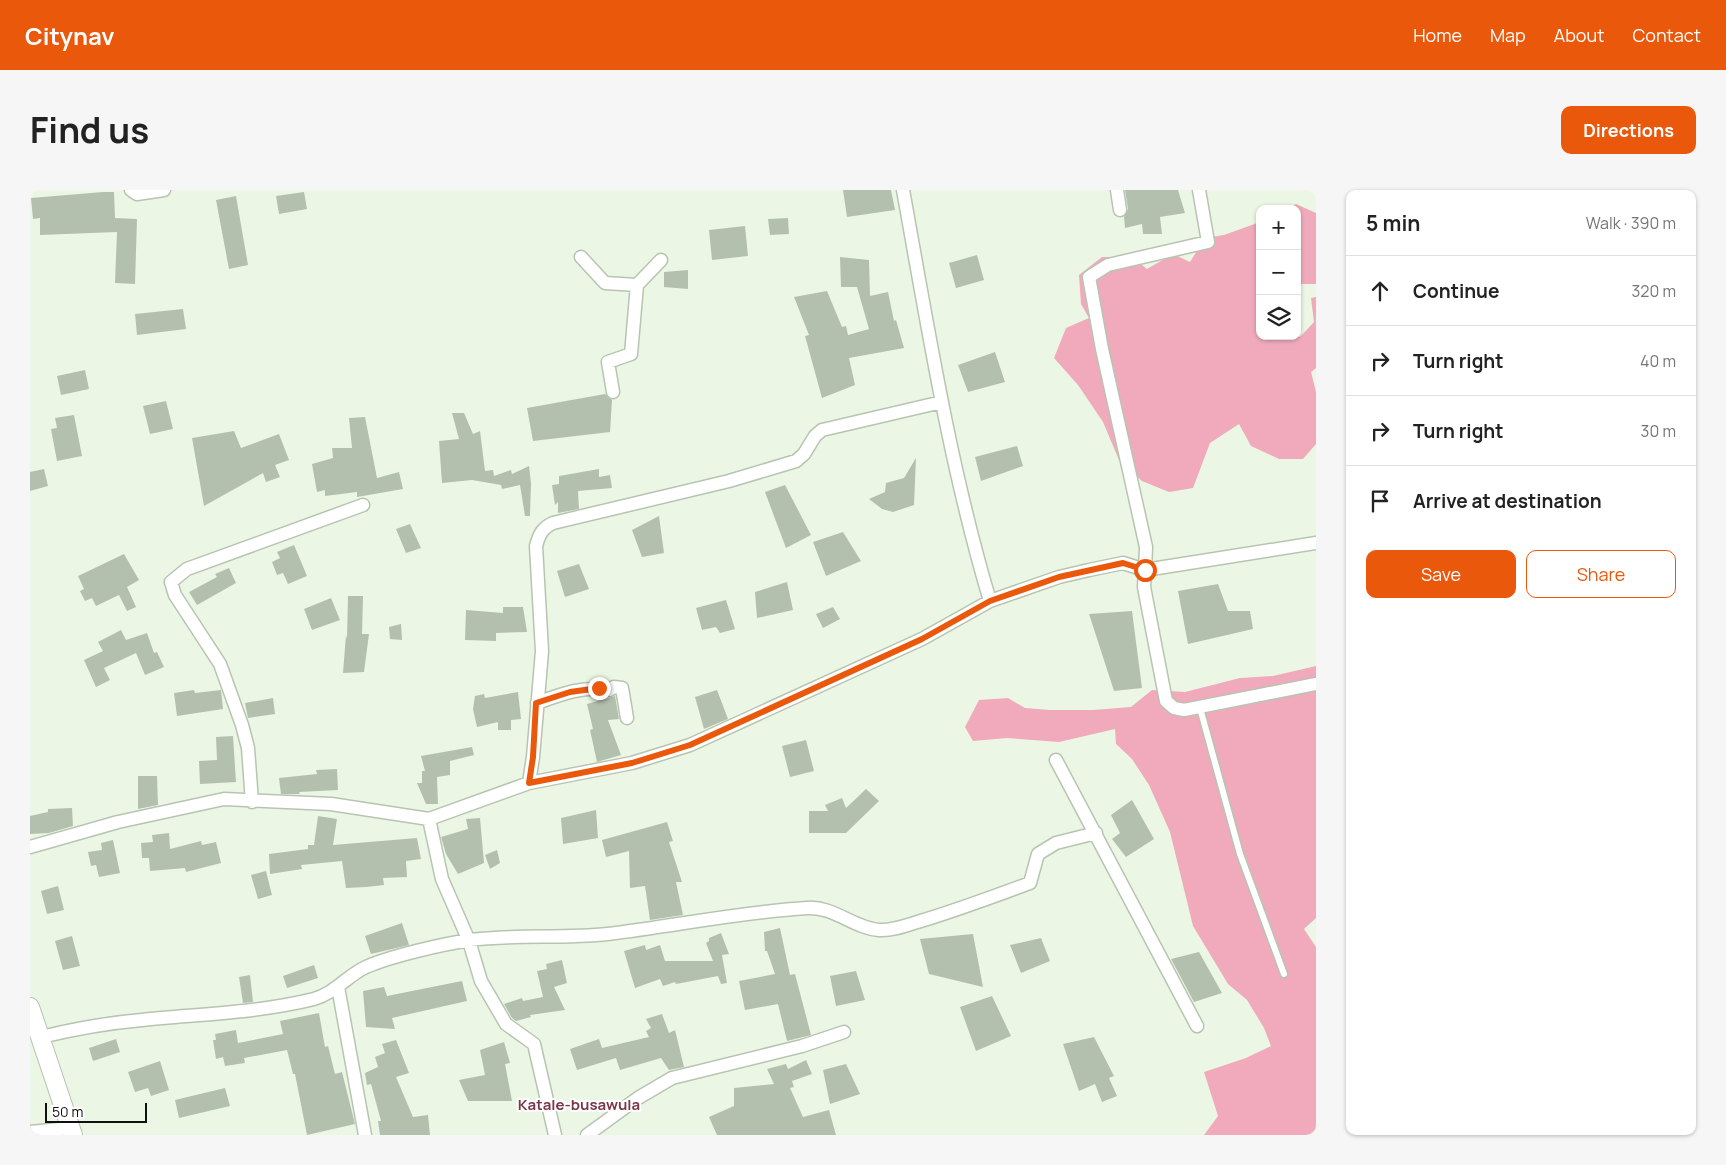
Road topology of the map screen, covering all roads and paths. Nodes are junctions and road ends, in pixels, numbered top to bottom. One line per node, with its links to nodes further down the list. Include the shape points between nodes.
1 (131, 190): 2 (street, via 137,194)
2 (164, 190)
3 (903, 190): 11 (street)
4 (1117, 190): 6 (street)
5 (1199, 190): 14 (street, via 1208,242 1108,265 1089,277 1146,547)
6 (1120, 210)
7 (581, 257): 9 (street, via 605,283)
8 (661, 260): 9 (street)
9 (637, 285): 10 (street, via 631,354 608,362)
10 (613, 392)
11 (942, 402): 15 (street, via 968,528); 17 (street, via 822,430 804,454 785,465 544,527 536,546 542,651)
12 (363, 504): 22 (street, via 186,569 171,582 175,595 220,664 248,748)
13 (1316, 543): 14 (street)
14 (1145, 570): 15 (street, via 1123,563 1059,577); 18 (street, via 1144,587 1166,701 1174,708)
15 (990, 601): 21 (street, via 922,639 690,745 632,763)
16 (1316, 684): 18 (street)
17 (536, 703): 19 (street, via 570,692 622,688); 21 (street)
18 (1200, 708): 27 (lane, via 1240,854)
19 (627, 718)
20 (1056, 760): 24 (street)
21 (529, 783): 23 (street)
22 (252, 802): 23 (street, via 280,800 331,804); 25 (street, via 224,799 118,822)
23 (429, 819): 26 (street, via 442,879)
24 (1096, 834): 26 (street, via 1056,843 1038,854 1030,883 968,907 889,930 869,928 827,910 810,907 610,934); 30 (street)
25 (30, 847)
26 (469, 940): 28 (street, via 374,964); 36 (street, via 481,981 493,1003 512,1030 534,1044)
27 (1284, 974)
28 (338, 987): 32 (street, via 318,998 258,1010 139,1020); 35 (street)
29 (30, 1007): 32 (main road)
30 (1197, 1026)
31 (844, 1032): 37 (street, via 802,1046 672,1078)
32 (41, 1037): 34 (main road)
33 (30, 1132): 34 (street)
34 (72, 1132)
35 (366, 1135)
36 (555, 1135)
37 (586, 1135)

